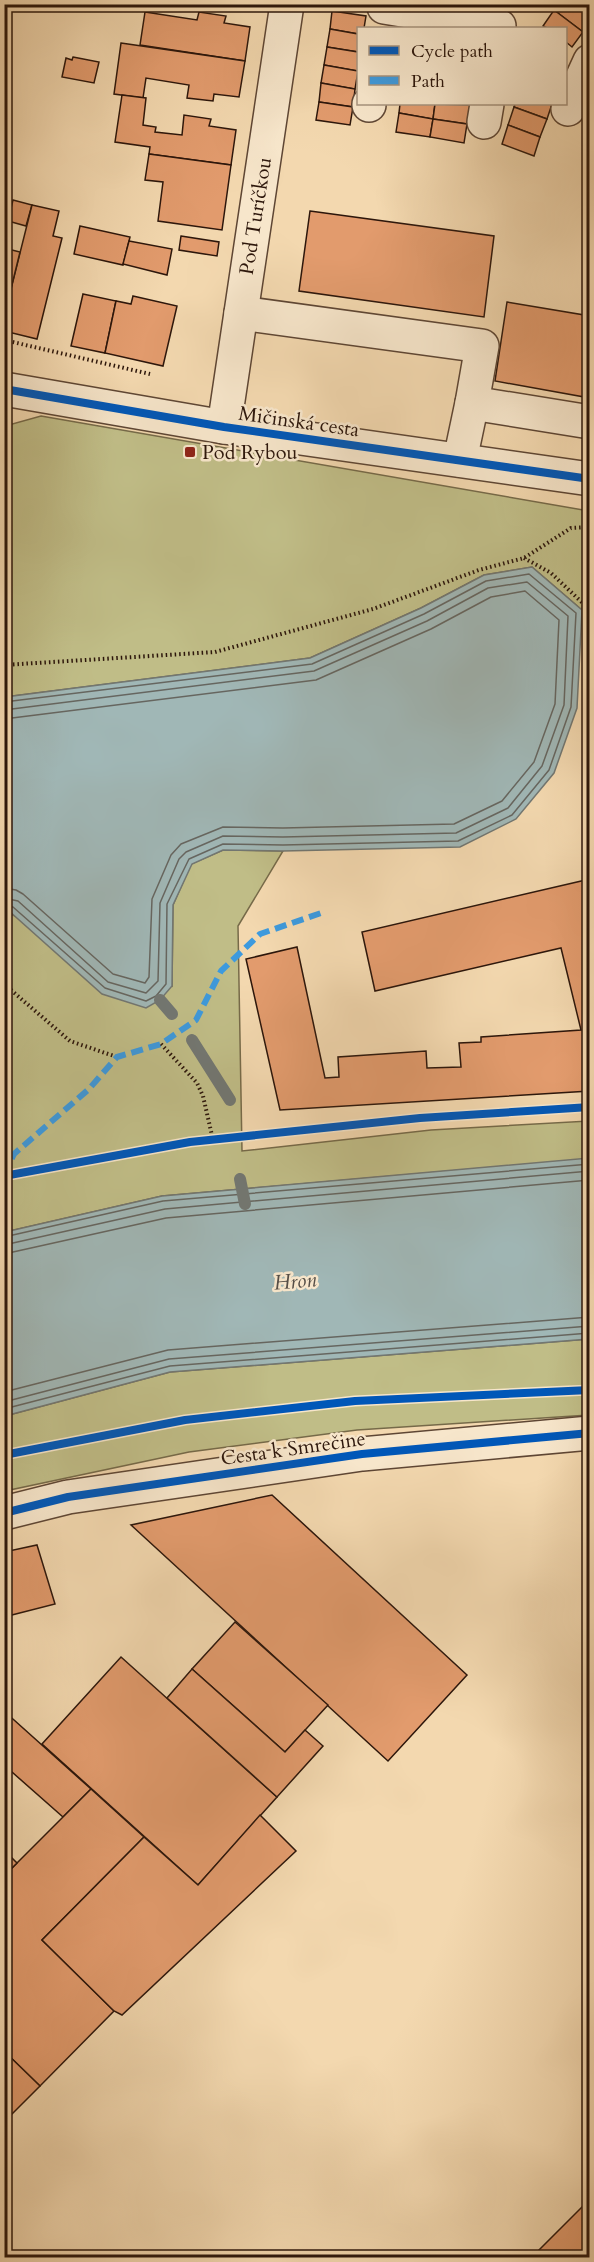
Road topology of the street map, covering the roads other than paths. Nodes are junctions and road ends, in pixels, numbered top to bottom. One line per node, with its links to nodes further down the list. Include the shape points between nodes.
1 (287, 4): 6 (street, Pod Turíčkou)
2 (376, 13): 3 (street)
3 (499, 27)
4 (590, 61): 5 (street)
5 (568, 109)
6 (241, 313): 8 (street, via 482,346); 10 (street, Pod Turíčkou)
7 (4, 389): 10 (street, Mičinská cesta)
8 (472, 403): 9 (street); 11 (street)
9 (590, 422)
10 (224, 427): 11 (street, Mičinská cesta)
11 (460, 460): 12 (street, Mičinská cesta)
12 (590, 479)
13 (590, 1433): 14 (street, Cesta k Smrečine, via 362,1454 68,1497)
14 (4, 1513)

